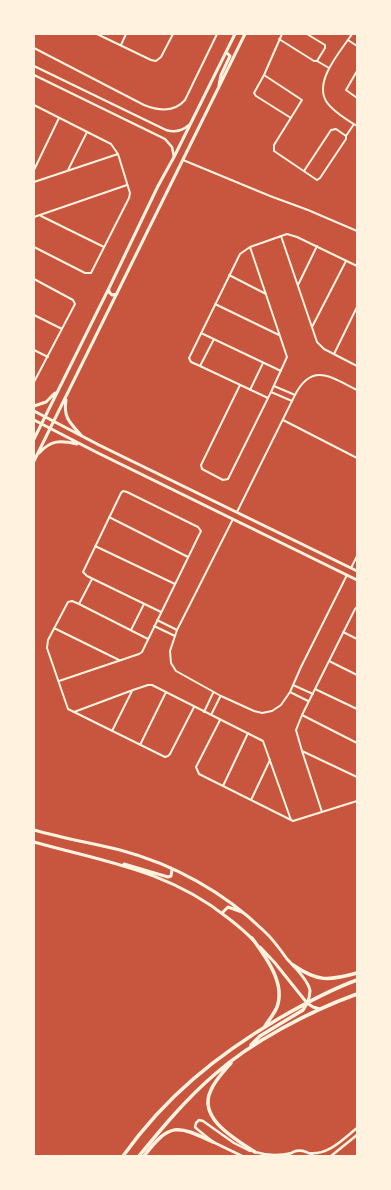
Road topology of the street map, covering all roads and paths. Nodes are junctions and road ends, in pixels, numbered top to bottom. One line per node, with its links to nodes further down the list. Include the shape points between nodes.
1 (97, 34): 12 (street)
2 (126, 34): 12 (street)
3 (172, 34): 12 (street, via 161,57 156,61)
4 (217, 34): 14 (street, via 185,100 177,107 166,110 144,105)
5 (235, 34): 15 (main road)
6 (245, 34): 22 (main road)
7 (282, 34): 10 (street)
8 (307, 34): 16 (street, via 325,45)
9 (352, 34): 11 (street)
10 (279, 39): 16 (street, via 314,62); 21 (street)
11 (348, 40): 13 (street); 18 (street)
12 (121, 46)
13 (357, 46)
14 (34, 48)
15 (226, 52): 22 (main road, via 230,56 221,75); 28 (main road)
16 (317, 61): 18 (street)
17 (34, 66): 28 (street, via 166,130 179,131)
18 (329, 68): 27 (street, via 323,82 323,95 330,106)
19 (357, 73): 23 (street, via 346,90)
20 (34, 75): 33 (street, via 165,139 172,147)
21 (264, 75): 26 (street, via 254,91 255,94); 26 (street, via 301,100)
22 (219, 87): 34 (main road)
23 (357, 98)
24 (34, 105): 25 (street)
25 (59, 118): 30 (street); 35 (street)
26 (291, 118): 37 (street, via 273,150)
27 (354, 124): 29 (street); 31 (street)
28 (190, 125): 33 (main road)
29 (357, 126)
30 (87, 132): 32 (street, via 111,144); 36 (street)
31 (346, 136): 37 (street, via 336,129 331,130); 37 (street, via 320,178 317,180)
32 (118, 154): 36 (street); 39 (street)
33 (174, 157): 52 (main road)
34 (183, 160): 42 (street); 54 (main road)
35 (34, 170)
36 (68, 170): 38 (street)
37 (304, 171)
38 (34, 182)
39 (127, 185): 40 (street); 46 (street, via 129,198)
40 (40, 215): 41 (street); 46 (street)
41 (34, 217)
42 (357, 231)
43 (281, 236): 44 (street, via 293,235); 47 (street); 53 (street)
44 (317, 246): 48 (street); 53 (street)
45 (34, 247): 46 (street, via 87,274 92,271)
46 (104, 247)
47 (250, 247): 50 (street, via 240,254); 55 (street)
48 (346, 261): 49 (street); 61 (street)
49 (357, 266)
50 (229, 275): 55 (street); 57 (street)
51 (34, 279): 62 (street, via 74,301)
52 (111, 284): 54 (main road, via 109,292 112,295); 56 (main road)
53 (298, 286): 61 (street)
54 (117, 294): 58 (main road)
55 (266, 294): 64 (street)
56 (103, 300): 58 (main road, via 109,299); 78 (main road)
57 (215, 304): 63 (street); 64 (street)
58 (109, 307): 80 (main road)
59 (357, 307): 67 (street)
60 (34, 315): 62 (street)
61 (312, 327): 67 (street, via 317,342)
62 (62, 329): 68 (street)
63 (201, 333): 65 (street); 70 (street, via 189,358 191,362)
64 (280, 336): 72 (street, via 287,357)
65 (214, 339): 69 (street); 70 (street)
66 (34, 350): 68 (street)
67 (334, 354): 71 (street)
68 (48, 357): 73 (street)
69 (263, 363): 72 (street); 76 (street)
70 (200, 366): 74 (street)
71 (357, 366)
72 (281, 372): 75 (street)
73 (34, 382)
74 (240, 385): 76 (street); 82 (street, via 201,465 202,469 223,480 228,479)
75 (274, 386): 79 (street); 81 (street)
76 (250, 390): 82 (street)
77 (357, 390): 81 (street, via 325,375 316,375 302,383)
78 (58, 391): 84 (main road, via 46,402); 86 (main road)
79 (271, 392): 82 (street); 83 (street)
80 (67, 394): 89 (main road); 92 (main road, via 66,413 69,422)
81 (295, 395): 83 (street)
82 (268, 398)
83 (292, 401): 88 (street)
84 (34, 406)
85 (34, 411): 86 (main road)
86 (45, 416): 89 (main road); 90 (main road)
87 (34, 420): 90 (main road)
88 (282, 420): 96 (street); 100 (street)
89 (54, 421): 91 (main road); 92 (main road)
90 (42, 423): 91 (main road); 93 (main road)
91 (50, 428): 94 (main road); 95 (main road)
92 (82, 436): 98 (main road)
93 (34, 439)
94 (82, 445): 95 (main road, via 58,441 45,447); 99 (main road)
95 (37, 455): 97 (main road)
96 (357, 458)
97 (34, 461)
98 (181, 484): 99 (main road, via 176,486); 100 (main road)
99 (176, 491): 102 (main road)
100 (237, 512): 106 (main road)
101 (109, 517): 103 (street); 105 (street); 105 (street, via 121,493 125,491 134,495 200,529)
102 (233, 519): 108 (main road); 120 (street)
103 (95, 546): 109 (street, via 83,572); 111 (street)
104 (357, 556): 106 (street)
105 (188, 557): 111 (street)
106 (351, 568): 107 (main road)
107 (357, 571)
108 (347, 575): 110 (main road); 129 (street)
109 (92, 579): 112 (street); 113 (street)
110 (357, 580)
111 (175, 584): 115 (street)
112 (80, 604): 118 (street, via 72,601 66,604); 119 (street)
113 (144, 604): 115 (street); 119 (street)
114 (357, 607): 121 (street)
115 (161, 612): 116 (street)
116 (157, 620): 117 (street); 120 (street)
117 (154, 626): 122 (street); 123 (street)
118 (54, 628): 125 (street); 128 (street, via 47,648)
119 (131, 630): 123 (street)
120 (178, 630): 122 (street)
121 (343, 632): 124 (street); 126 (street)
122 (175, 636): 134 (street, via 170,654 171,663 176,671)
123 (148, 638): 125 (street, via 140,653)
124 (357, 639)
125 (119, 660): 128 (street)
126 (329, 661): 127 (street); 130 (street)
127 (357, 675)
128 (59, 681): 140 (street, via 66,705)
129 (293, 685): 133 (street); 135 (street)
130 (315, 689): 135 (street); 139 (street)
131 (133, 690): 132 (street, via 150,685); 140 (street); 145 (street)
132 (166, 692): 138 (street); 148 (street)
133 (290, 692): 136 (street, via 281,705 267,713 254,711); 137 (street)
134 (213, 693): 136 (street); 141 (street)
135 (313, 694): 137 (street)
136 (221, 696): 142 (street)
137 (309, 701): 143 (street)
138 (194, 706): 141 (street); 148 (street, via 169,756 165,757)
139 (357, 709)
140 (74, 712): 145 (street)
141 (204, 712): 142 (street)
142 (211, 715): 144 (street)
143 (302, 715): 147 (street); 149 (street, via 296,730)
144 (220, 720): 146 (street); 152 (street, via 196,767 199,774)
145 (112, 731): 148 (street)
146 (248, 734): 150 (street, via 263,741); 152 (street)
147 (357, 742)
148 (140, 745)
149 (302, 751): 151 (street); 155 (street)
150 (270, 760): 153 (street); 156 (street)
151 (357, 777)
152 (223, 786): 153 (street)
153 (251, 800): 156 (street)
154 (357, 801): 155 (street)
155 (322, 812): 156 (street)
156 (291, 820)
157 (34, 830): 160 (main road, via 121,850)
158 (34, 842): 159 (main road)
159 (120, 864): 160 (main road, via 168,877 172,874); 162 (main road, via 185,889)
160 (170, 868): 161 (main road, via 217,894)
161 (242, 912): 162 (main road, via 228,907); 164 (main road, via 265,932)
162 (222, 913): 163 (main road)
163 (252, 938): 168 (main road); 171 (highway, via 265,957 278,986 277,1006)
164 (293, 965): 165 (highway, via 318,979); 168 (main road, via 309,988)
165 (357, 973)
166 (357, 980): 168 (highway, via 319,995)
167 (357, 994): 170 (highway)
168 (307, 1003): 169 (highway); 170 (main road)
169 (302, 1008): 171 (highway); 172 (highway, via 260,1036)
170 (320, 1009): 172 (highway)
171 (264, 1027): 181 (highway, via 231,1048 175,1094)
172 (248, 1049): 173 (highway)
173 (236, 1057): 177 (highway, via 213,1086 207,1100 208,1108 211,1116 226,1132); 182 (highway, via 192,1096)
174 (357, 1128): 179 (street, via 323,1152)
175 (357, 1135): 187 (street)
176 (213, 1142): 177 (street, via 195,1127 197,1121 203,1121 234,1143); 180 (street); 183 (highway, via 192,1132 177,1130 163,1135)
177 (255, 1152): 178 (street, via 276,1156)
178 (292, 1152): 179 (street, via 300,1150); 185 (street)
179 (308, 1153): 186 (street)
180 (236, 1155): 184 (street)
181 (123, 1156)
182 (139, 1156)
183 (144, 1156)
184 (242, 1156)
185 (287, 1156)
186 (313, 1156)
187 (330, 1156)

